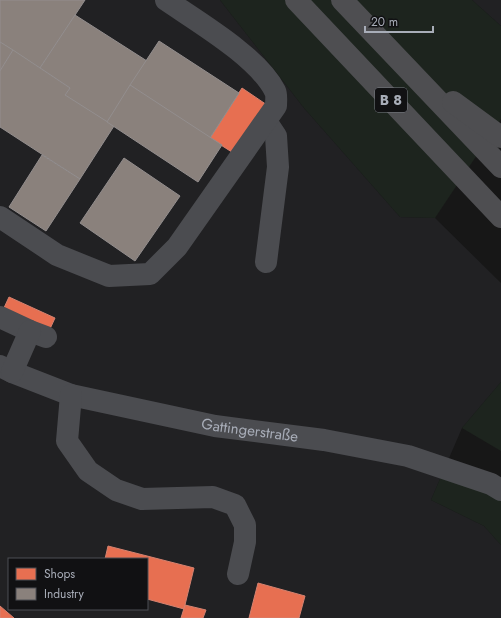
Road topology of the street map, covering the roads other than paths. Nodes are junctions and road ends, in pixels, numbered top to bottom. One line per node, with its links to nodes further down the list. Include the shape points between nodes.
1 (166, 0): 5 (street, via 228,42 261,71 275,92 276,106)
2 (296, 0): 9 (highway, B 8)
3 (342, 0): 4 (highway, B 8)
4 (405, 66): 6 (highway); 7 (highway, B 8)
5 (266, 121): 8 (street, via 177,247 150,274 109,276 57,255); 10 (street, via 276,136 278,167)
6 (501, 137)
7 (501, 167)
8 (0, 217)
9 (501, 217)
10 (266, 262)
11 (0, 317): 12 (street, via 38,334)
12 (6, 369): 13 (street, Gattingerstraße)
13 (71, 395): 14 (street, Gattingerstraße, via 215,426 324,440 408,456 491,484); 15 (street, via 67,441 88,471 116,490 142,499 213,497 235,505 245,525 245,542)
14 (501, 490)
15 (238, 574)

